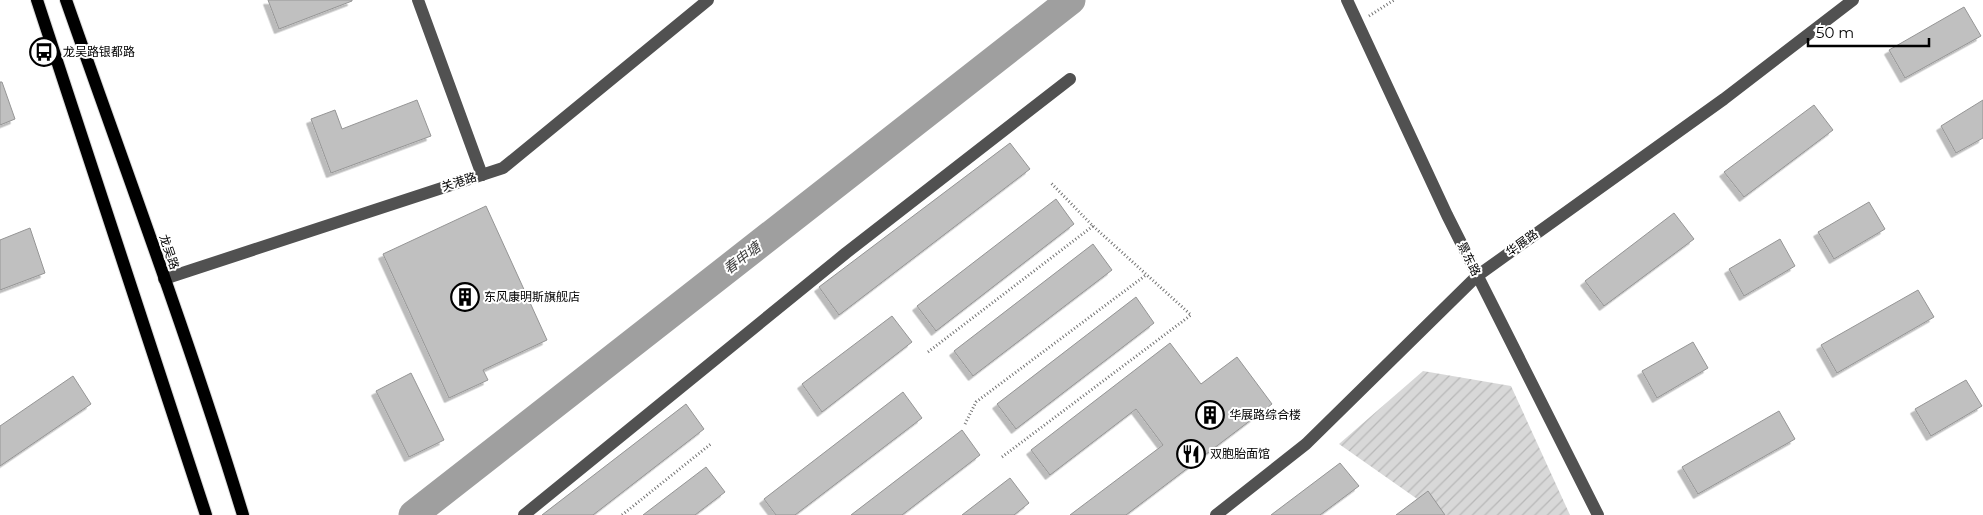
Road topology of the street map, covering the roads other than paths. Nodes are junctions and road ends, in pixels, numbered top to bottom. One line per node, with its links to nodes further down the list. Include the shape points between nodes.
1 (37, 0): 11 (main road)
2 (66, 0): 10 (main road, 龙吴路)
3 (418, 0): 8 (street)
4 (708, 0): 8 (street, 关港路, via 503,168)
5 (1346, 0): 9 (street, 景东路)
6 (1853, 0): 9 (street, 华展路, via 1724,99)
7 (1070, 79): 13 (street, via 846,253)
8 (482, 175): 10 (street, 关港路)
9 (1477, 276): 14 (street, 华展路, via 1306,444); 15 (street, 景东路)
10 (164, 279): 12 (main road, 龙吴路)
11 (206, 515)
12 (243, 515)
13 (524, 515)
14 (1216, 515)
15 (1598, 515)

